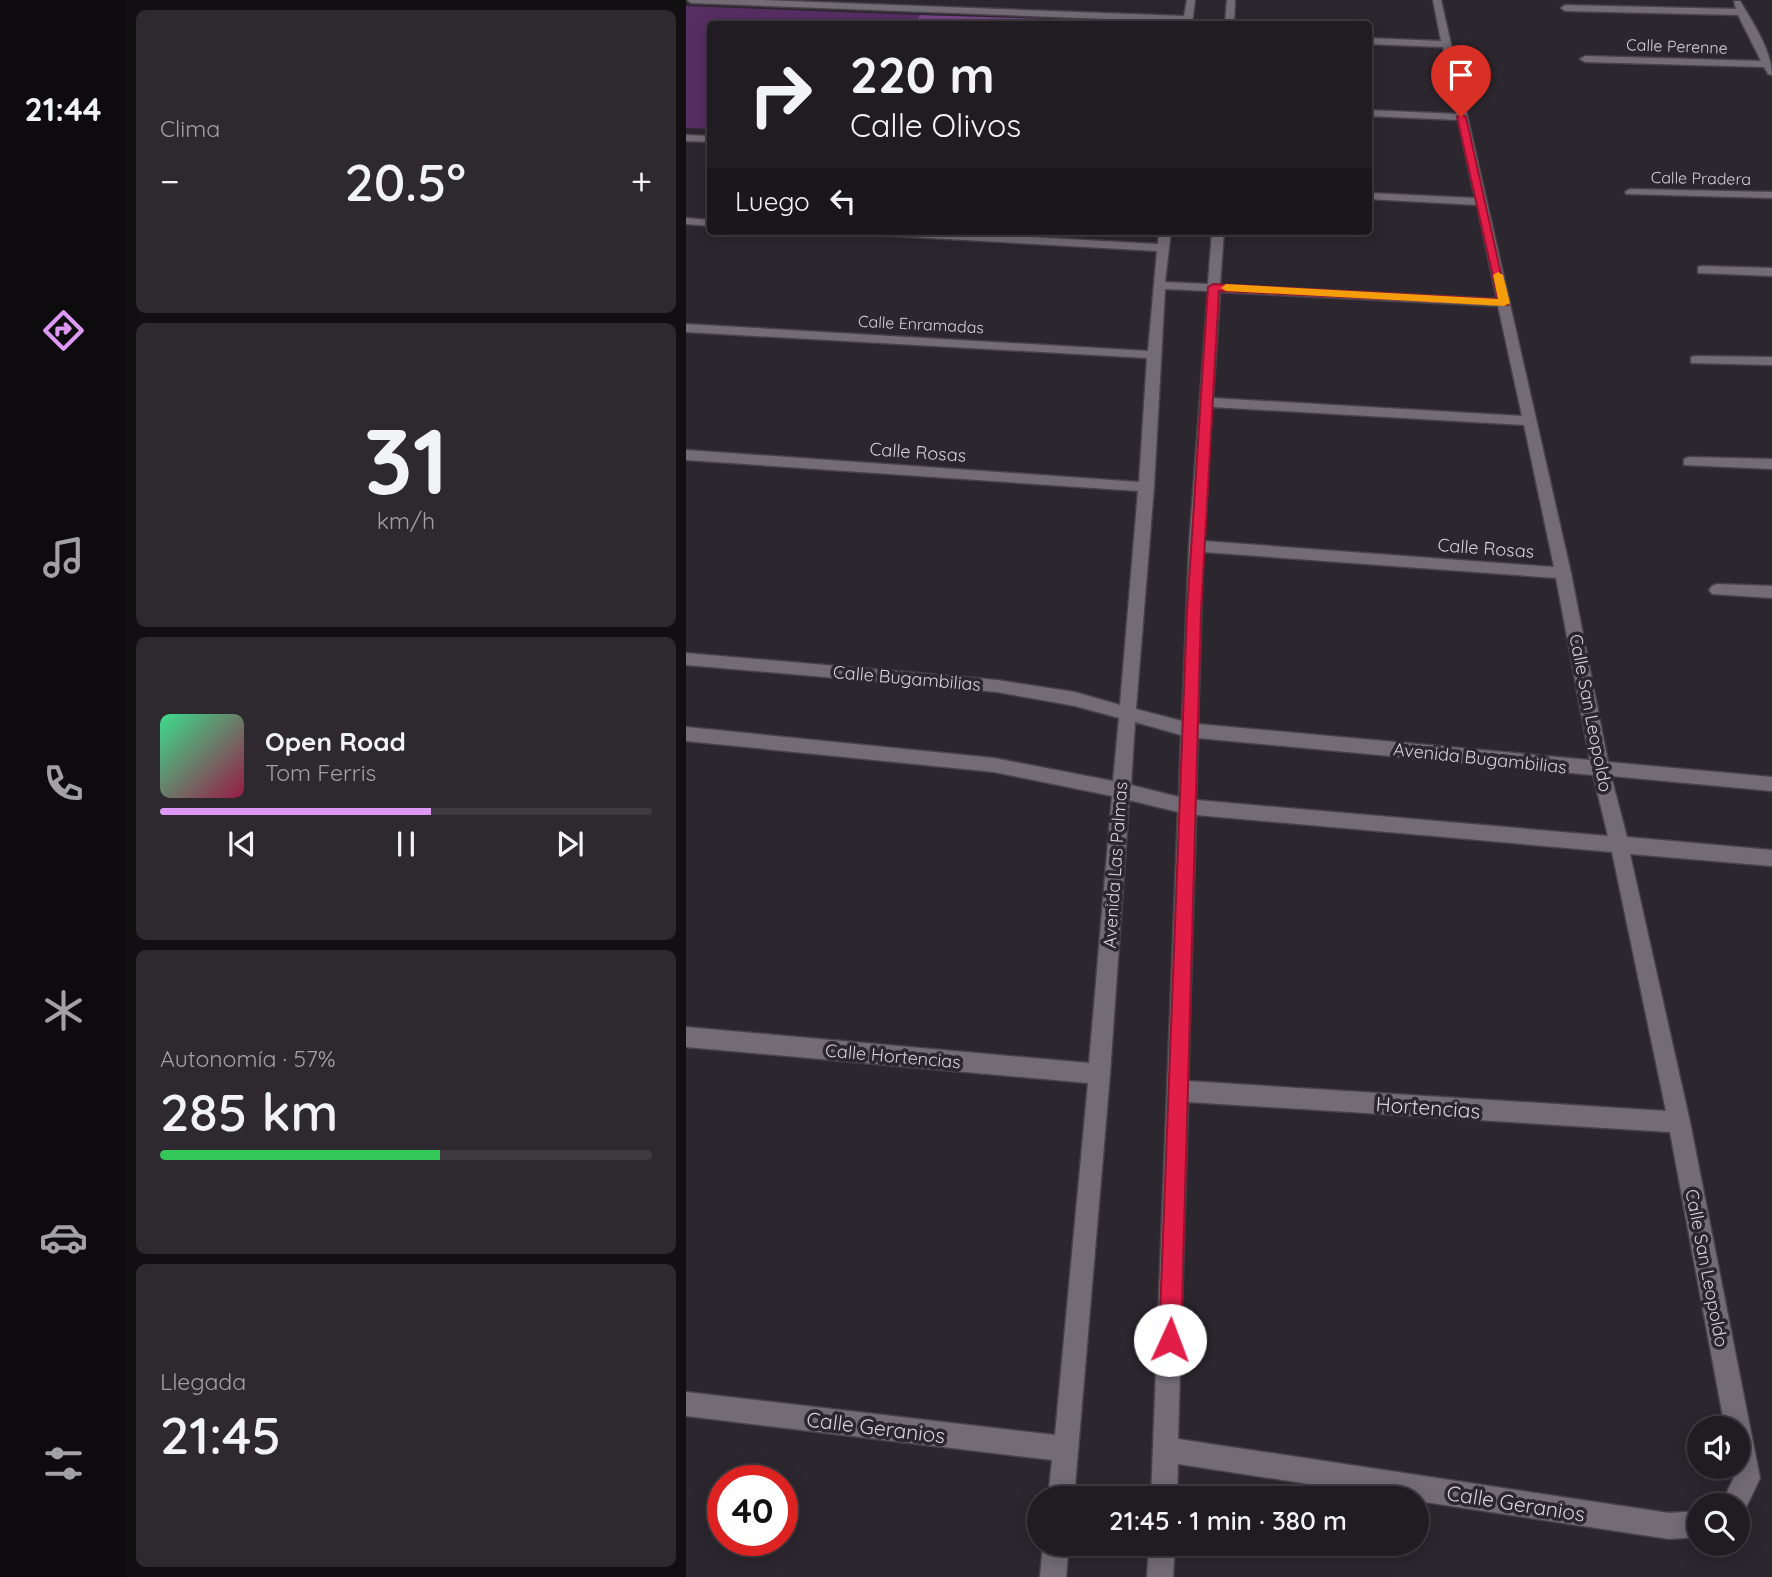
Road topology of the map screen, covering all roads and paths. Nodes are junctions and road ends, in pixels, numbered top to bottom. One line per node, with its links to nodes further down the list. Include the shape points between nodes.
1 (691, 0): 8 (street)
2 (1191, 0): 9 (street)
3 (1231, 0): 10 (street)
4 (1437, 0): 12 (street, Calle San Leopoldo)
5 (1736, 0): 7 (street)
6 (1564, 8): 7 (street)
7 (1742, 12): 14 (street)
8 (1166, 21)
9 (1189, 21)
10 (1230, 21)
11 (1372, 41): 12 (street)
12 (1446, 44): 17 (street, Calle San Leopoldo)
13 (1585, 59): 14 (street, Calle Perenne)
14 (1768, 64): 15 (street)
15 (1772, 75)
16 (1372, 113): 17 (street)
17 (1461, 117): 23 (street, Calle San Leopoldo)
18 (686, 138): 19 (street)
19 (707, 139)
20 (1630, 192): 21 (street, Calle Pradera)
21 (1772, 195)
22 (1372, 196): 23 (street)
23 (1482, 202): 34 (street, Calle San Leopoldo)
24 (686, 221): 25 (street)
25 (707, 223)
26 (930, 235): 29 (street)
27 (1165, 235): 29 (street, Avenida Las Palmas)
28 (1218, 235): 33 (street)
29 (1163, 248): 32 (street, Avenida Las Palmas)
30 (1702, 270): 31 (street)
31 (1772, 272)
32 (1161, 285): 33 (street); 36 (street, Avenida Las Palmas)
33 (1213, 287): 34 (street); 39 (street)
34 (1504, 303): 40 (street, Calle San Leopoldo)
35 (686, 328): 36 (street, Calle Enramadas)
36 (1155, 355): 44 (street, Avenida Las Palmas)
37 (1696, 360): 38 (street)
38 (1772, 361)
39 (1207, 402): 40 (street); 45 (street)
40 (1528, 421): 46 (street, Calle San Leopoldo)
41 (686, 455): 44 (street, Calle Rosas)
42 (1689, 461): 43 (street)
43 (1772, 464)
44 (1147, 487): 50 (street, Avenida Las Palmas)
45 (1196, 546): 46 (street, Calle Rosas); 51 (street)
46 (1563, 573): 53 (street, Calle San Leopoldo)
47 (1717, 590): 48 (street)
48 (1772, 592)
49 (686, 659): 50 (street, Calle Bugambilias, via 997,686)
50 (1126, 712): 51 (street, Calle Bugambilias); 55 (street, Avenida Las Palmas)
51 (1189, 730): 53 (street, Avenida Bugambilias); 56 (street)
52 (686, 734): 55 (street, via 994,765)
53 (1601, 770): 54 (street, Avenida Bugambilias); 57 (street, Calle San Leopoldo)
54 (1772, 784)
55 (1120, 792): 56 (street); 60 (street, Avenida Las Palmas)
56 (1189, 807): 57 (street); 61 (street)
57 (1619, 843): 58 (street); 62 (street, Calle San Leopoldo)
58 (1772, 858)
59 (686, 1037): 60 (street, Calle Hortencias)
60 (1100, 1074): 65 (street, Avenida Las Palmas)
61 (1178, 1091): 62 (street, Hortencias); 66 (street)
62 (1679, 1122): 64 (street, Calle San Leopoldo)
63 (686, 1404): 65 (street, Calle Geranios)
64 (1736, 1416)
65 (1066, 1449): 67 (street, Avenida Las Palmas)
66 (1166, 1450): 68 (street); 69 (street, Calle Geranios, via 1669,1526)
67 (1062, 1486)
68 (1164, 1486)
69 (1687, 1525)
70 (1055, 1556): 72 (street)
71 (1161, 1556): 73 (street)
72 (1053, 1577)
73 (1160, 1577)

